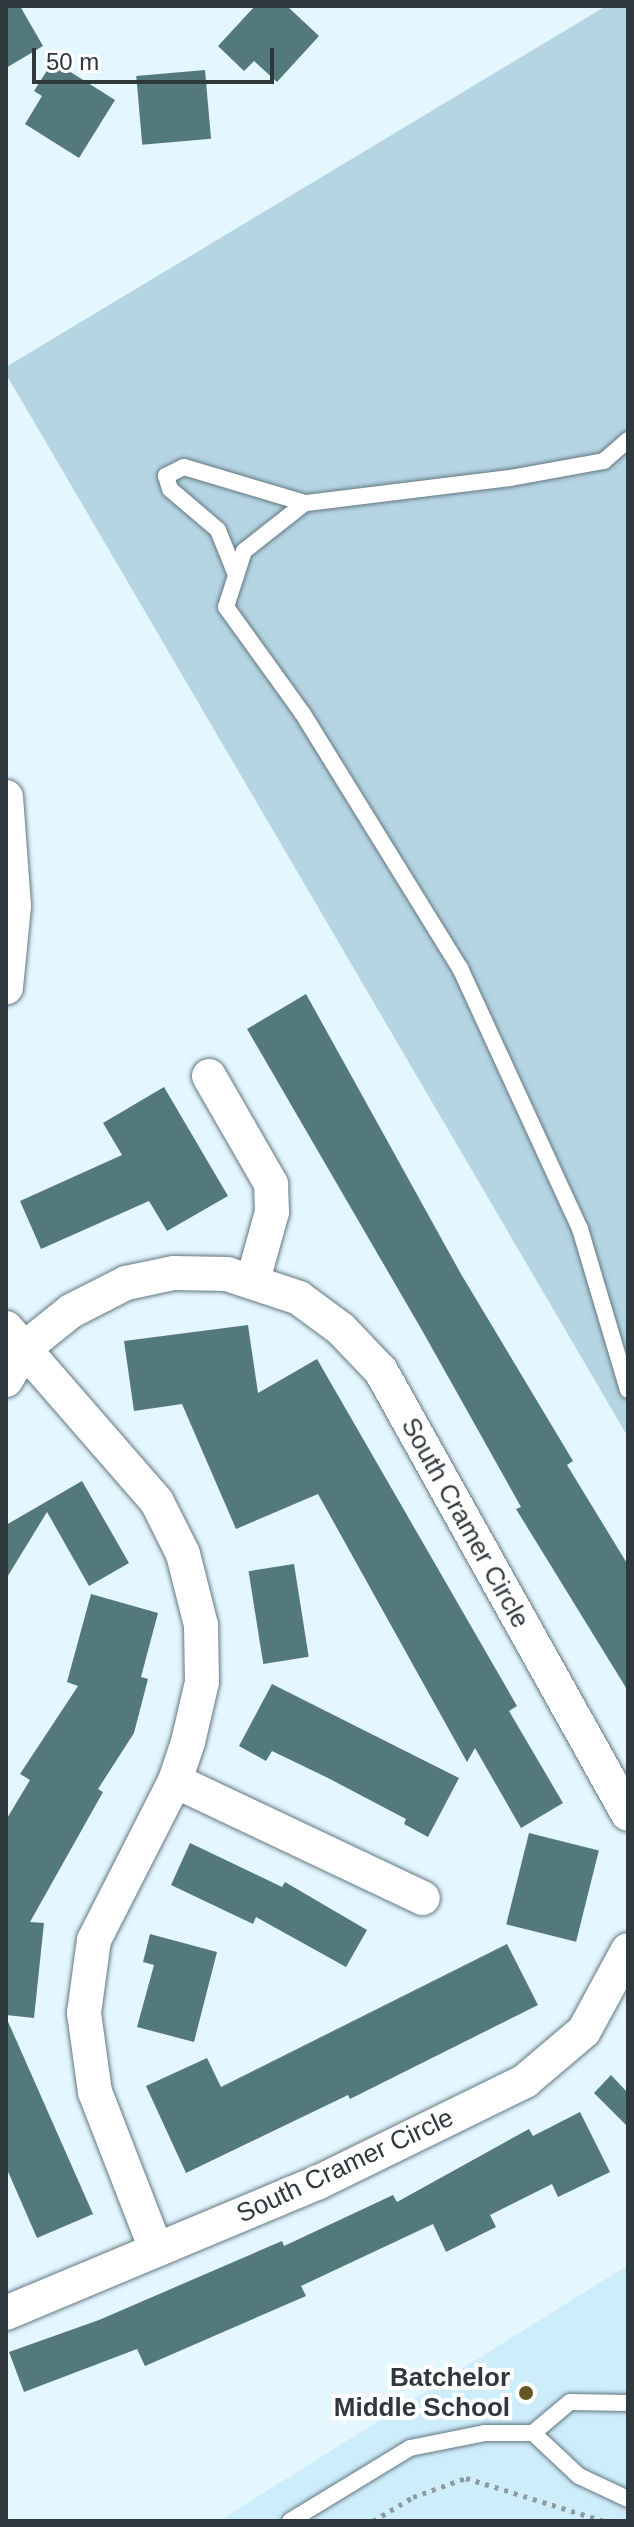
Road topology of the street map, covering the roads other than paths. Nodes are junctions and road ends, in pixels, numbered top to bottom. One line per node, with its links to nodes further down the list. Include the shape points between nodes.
1 (628, 440): 2 (lane, via 604,461)
2 (305, 503): 3 (lane, via 244,551); 3 (lane, via 184,467 166,476 170,489 218,530)
3 (236, 575): 10 (lane, via 226,607 303,714 460,968 488,1026 580,1229)
4 (6, 797): 5 (street, via 14,906)
5 (6, 988)
6 (209, 1076): 7 (street, via 271,1184 272,1212)
7 (253, 1280): 8 (street, South Cramer Circle, via 198,1272 126,1283); 12 (street, South Cramer Circle, via 299,1298 341,1329 381,1371)
8 (15, 1338): 9 (street, South Cramer Circle); 11 (street, via 137,1473 183,1554 201,1625 202,1682)
9 (6, 1380)
10 (628, 1390)
11 (175, 1781): 13 (street); 15 (street, via 94,1940 84,2013 95,2092)
12 (628, 1814)
13 (423, 1898)
14 (628, 1950): 15 (street, South Cramer Circle, via 584,2031 525,2081 317,2183)
15 (156, 2249): 16 (street, South Cramer Circle)
16 (6, 2313)
17 (628, 2403): 18 (lane, via 570,2402)
18 (533, 2433): 19 (lane, via 579,2476); 20 (lane, via 465,2435 410,2448)
19 (628, 2499)
20 (290, 2521)

